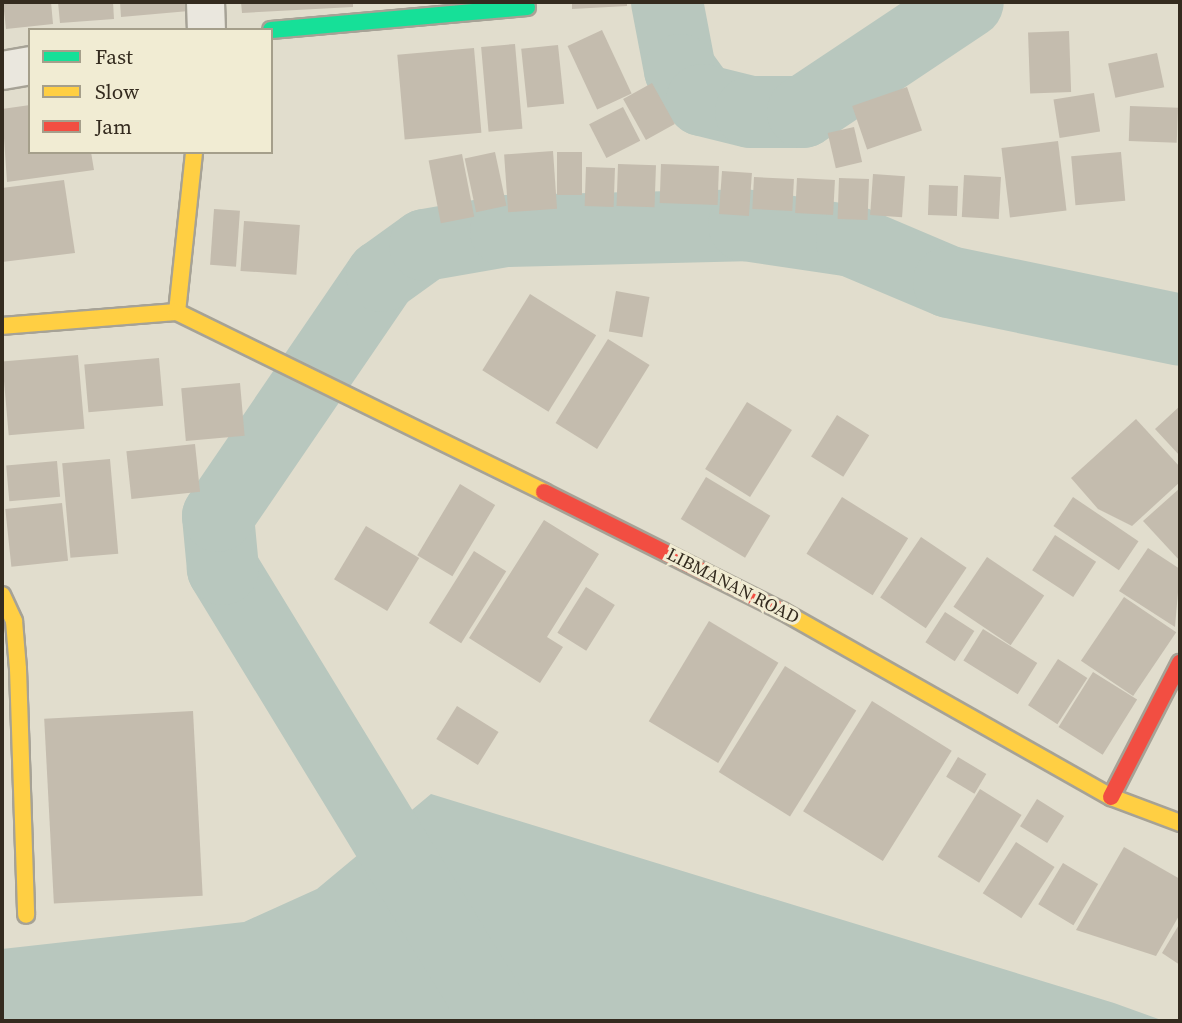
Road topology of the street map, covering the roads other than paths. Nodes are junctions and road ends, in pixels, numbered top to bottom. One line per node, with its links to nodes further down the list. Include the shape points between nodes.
1 (205, 2): 3 (street)
2 (527, 7): 4 (main road)
3 (206, 28)
4 (273, 30)
5 (28, 65): 6 (street)
6 (2, 70)
7 (194, 154): 8 (main road)
8 (177, 312): 9 (main road); 12 (main road, LIBMANAN ROAD, via 392,413 845,642)
9 (2, 326)
10 (2, 595): 14 (main road, via 14,621 18,669)
11 (1180, 663): 12 (main road)
12 (1111, 797): 13 (main road, LIBMANAN ROAD)
13 (1180, 823)
14 (26, 915)

